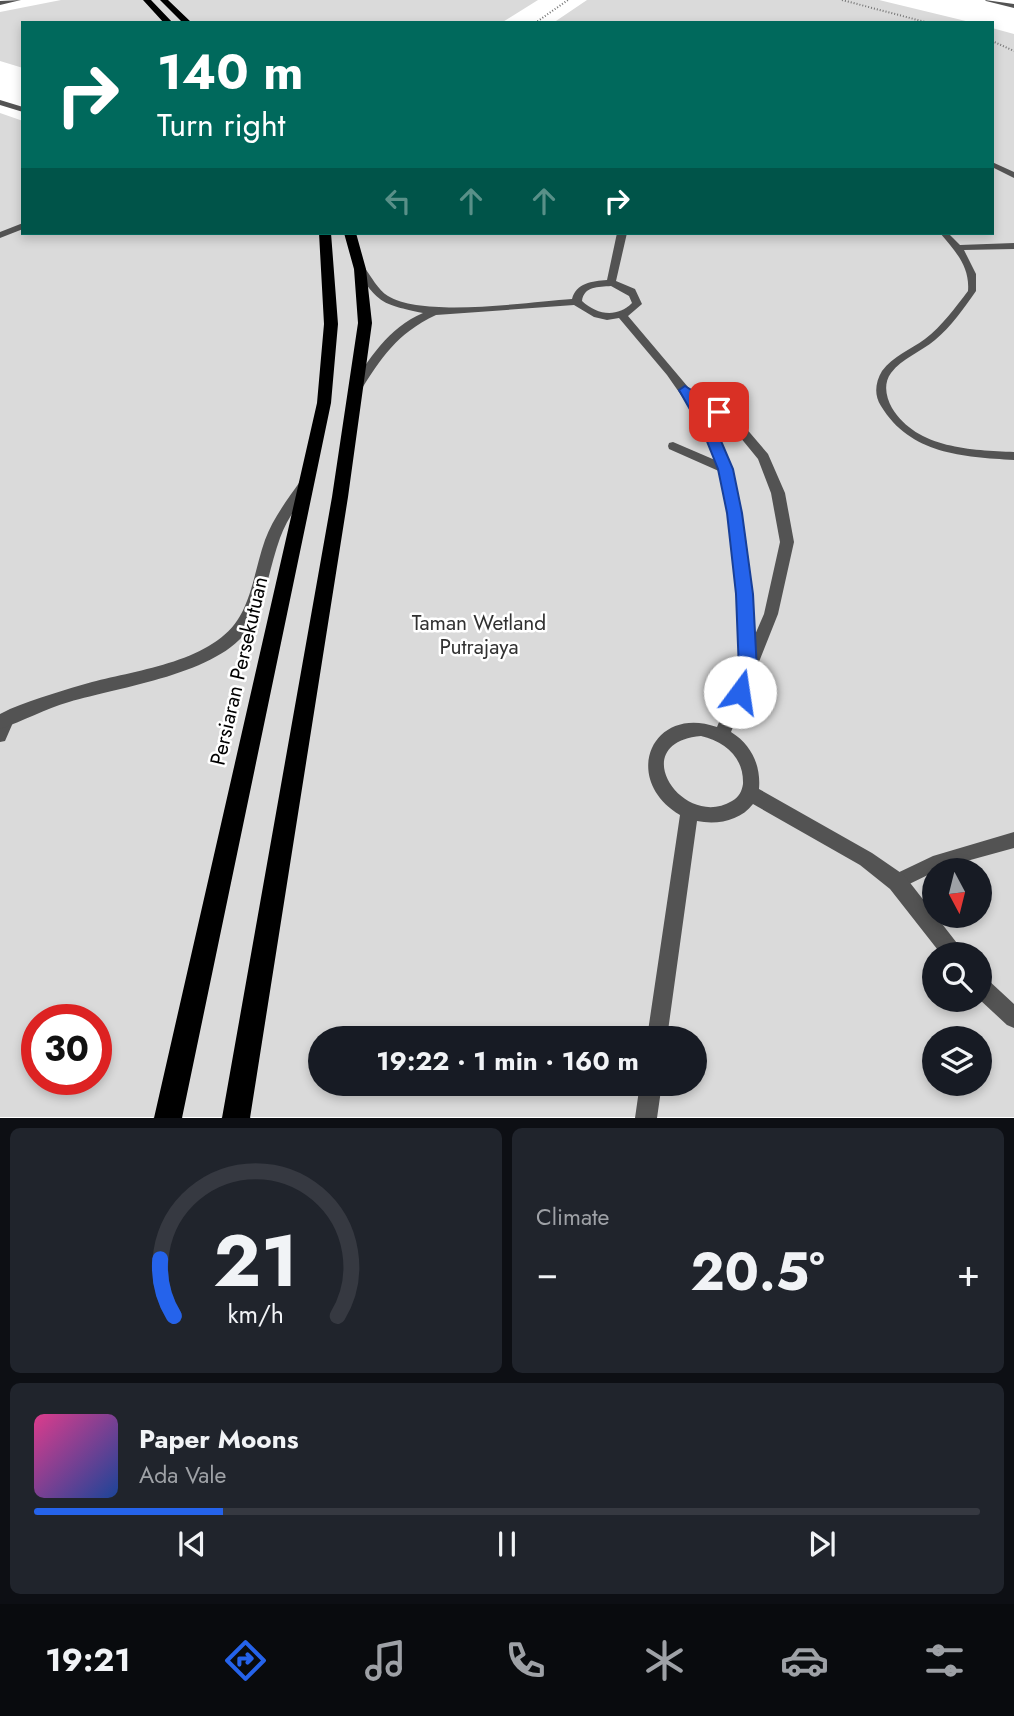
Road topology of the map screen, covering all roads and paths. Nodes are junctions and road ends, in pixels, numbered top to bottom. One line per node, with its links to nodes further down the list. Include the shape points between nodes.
1 (18, 0): 7 (street)
2 (147, 0): 9 (main road)
3 (164, 0): 10 (main road)
4 (568, 0): 11 (path)
5 (842, 0): 12 (path)
6 (988, 0): 8 (street)
7 (0, 3)
8 (1014, 6)
9 (167, 21)
10 (186, 21)
11 (538, 21)
12 (921, 21)
13 (994, 42): 14 (path)
14 (1014, 51)
15 (0, 103): 16 (street)
16 (21, 109)
17 (994, 165): 18 (street)
18 (1014, 175)
19 (21, 227): 20 (street)
20 (0, 235)
21 (325, 235): 37 (main road, Persiaran Persekutuan, via 331,324 324,403)
22 (351, 235): 27 (main road)
23 (622, 235): 28 (street)
24 (946, 235): 26 (lane)
25 (1014, 246): 26 (lane)
26 (959, 248): 35 (lane, via 975,281 972,291 934,336 889,368 881,398 900,424 938,446)
27 (360, 270): 30 (street, via 381,297); 32 (main road, via 365,323)
28 (611, 283): 29 (street, via 585,288); 31 (street, via 637,297 637,304)
29 (577, 302): 30 (street); 31 (street, via 594,315)
30 (433, 312): 32 (street, via 388,339)
31 (622, 315): 33 (street)
32 (355, 390): 52 (main road)
33 (685, 390): 36 (street); 38 (street, via 735,424 764,457 778,493 787,542 771,614)
34 (673, 446): 36 (lane)
35 (1014, 456)
36 (725, 469): 38 (street, via 735,513)
37 (309, 479): 39 (street, via 274,535 247,617 225,644 191,662); 51 (main road, Persiaran Persekutuan)
38 (748, 671): 40 (street)
39 (4, 720): 41 (lane)
40 (722, 735): 42 (street, via 748,760); 43 (street, via 701,729 680,731 663,742 655,760 657,780 669,799)
41 (0, 736)
42 (750, 793): 43 (street, via 736,810 714,817); 45 (street, via 866,859)
43 (689, 813): 49 (street)
44 (1014, 840): 45 (lane, via 933,864)
45 (897, 882): 46 (street)
46 (944, 942)
47 (992, 997): 48 (street)
48 (1014, 1018)
49 (659, 1026)
50 (649, 1096): 53 (street)
51 (168, 1118)
52 (236, 1118)
53 (646, 1118)

